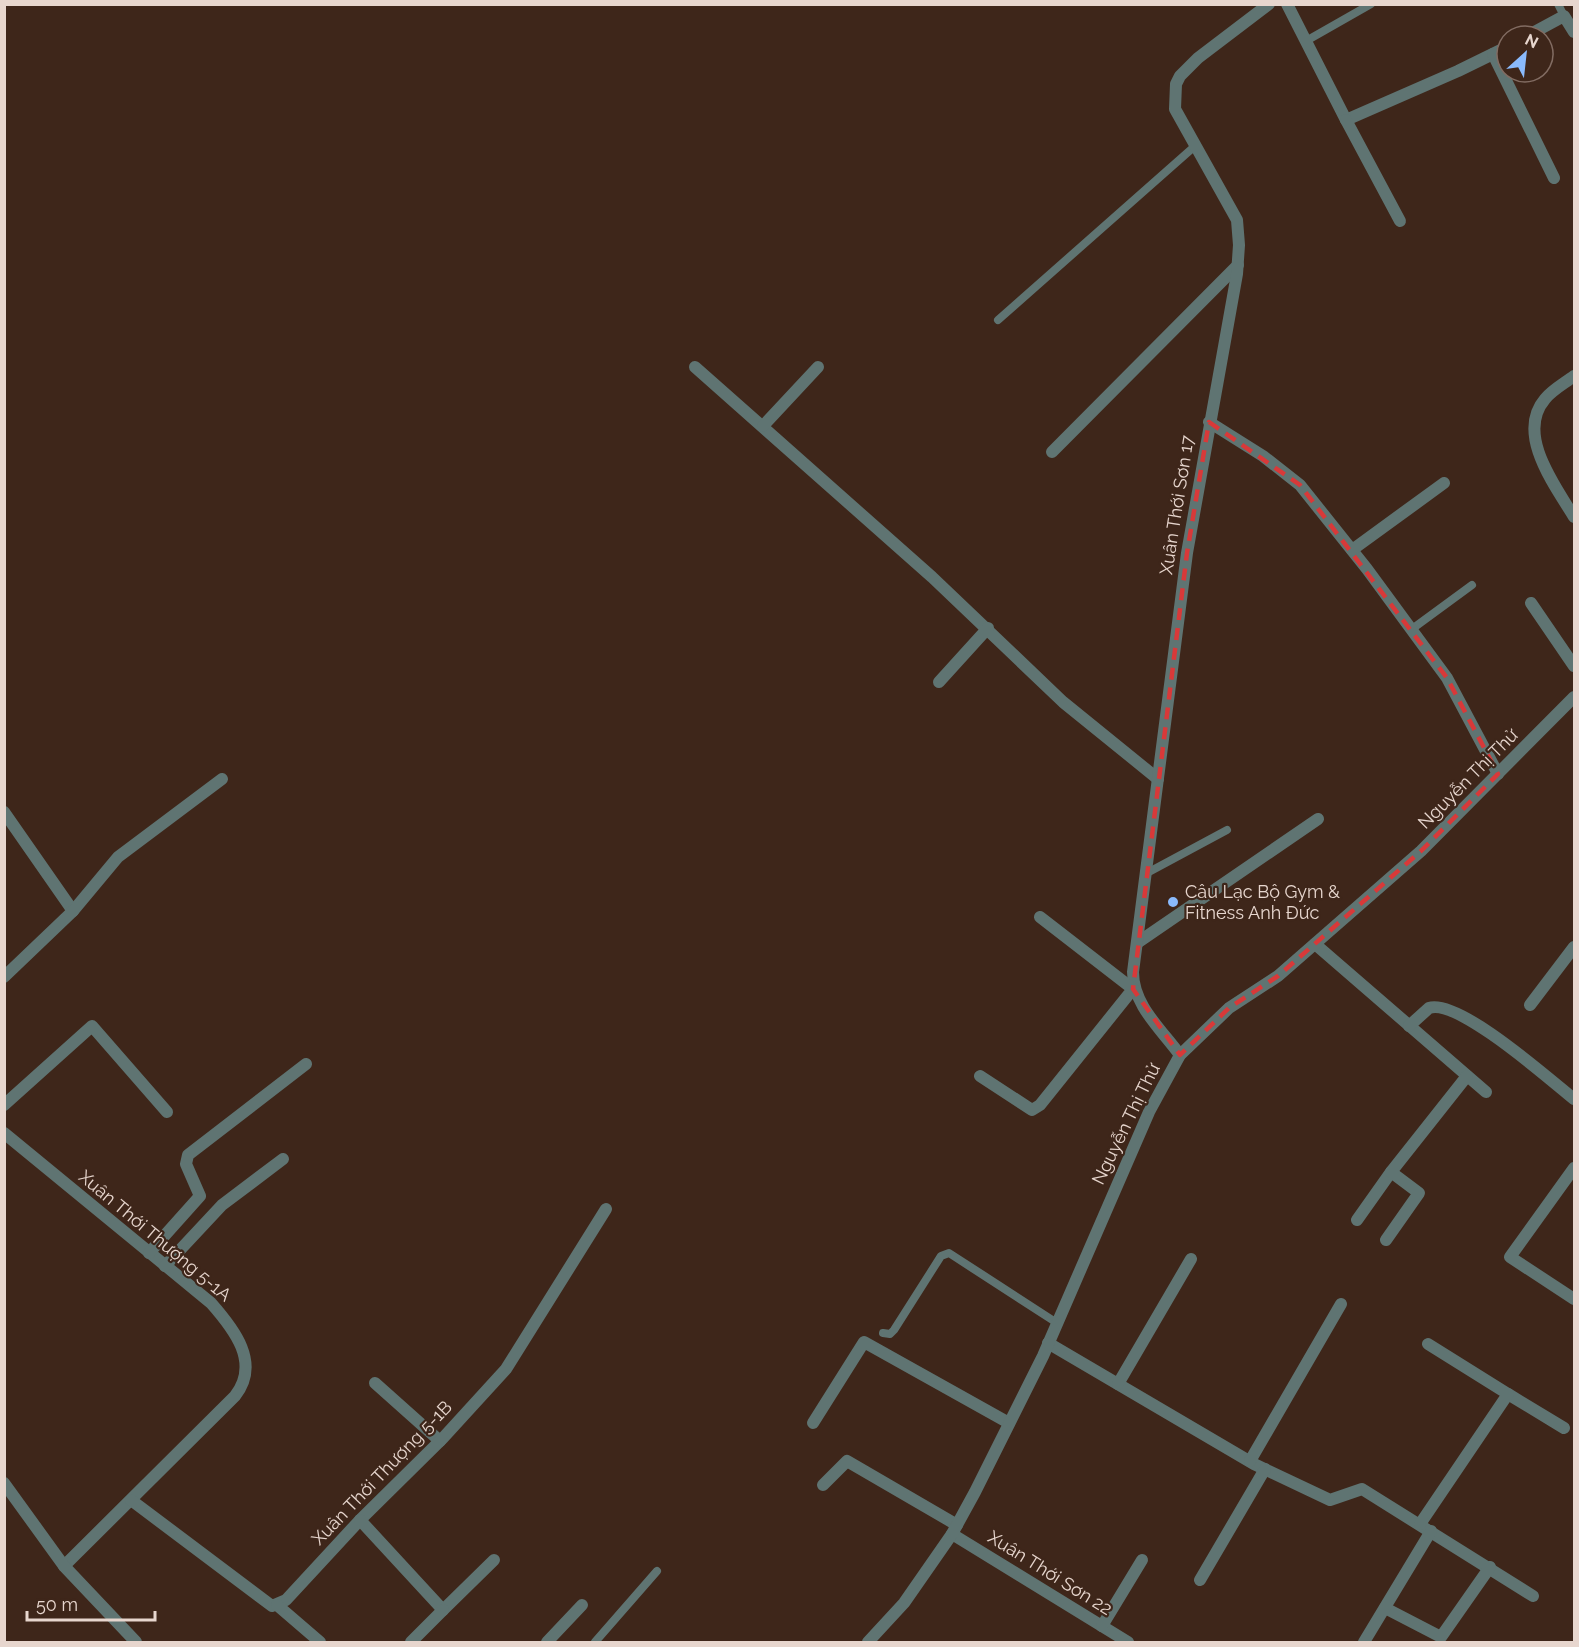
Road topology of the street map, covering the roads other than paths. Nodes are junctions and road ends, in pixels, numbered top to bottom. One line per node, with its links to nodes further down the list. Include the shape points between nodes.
1 (1269, 4): 11 (street, Xuân Thới Sơn 17, via 1180,76 1175,109)
2 (1287, 4): 8 (street)
3 (1371, 4): 8 (lane)
4 (1558, 4): 5 (lane)
5 (1564, 16): 6 (street); 7 (street)
6 (1549, 24)
7 (1575, 32)
8 (1306, 41): 10 (street)
9 (1493, 54): 10 (street); 12 (street)
10 (1346, 120): 13 (street)
11 (1195, 146): 14 (street, Xuân Thới Sơn 17, via 1237,220); 15 (lane)
12 (1554, 178)
13 (1400, 220)
14 (1238, 266): 19 (street, Xuân Thới Sơn 17); 21 (street)
15 (998, 320)
16 (695, 367): 20 (street)
17 (818, 367): 20 (street)
18 (1575, 376): 23 (street, via 1545,398 1535,416 1542,460)
19 (1209, 422): 24 (street, via 1300,485); 34 (street, Xuân Thới Sơn 17, via 1187,553)
20 (763, 426): 27 (street)
21 (1052, 452)
22 (1444, 483): 24 (street)
23 (1575, 517)
24 (1352, 550): 28 (street)
25 (1472, 585): 28 (lane)
26 (1531, 603): 29 (street)
27 (988, 628): 30 (street); 34 (street, via 1063,702)
28 (1412, 629): 32 (street, via 1447,678)
29 (1575, 666)
30 (939, 682)
31 (1575, 697): 32 (street, Nguyễn Thị Thử)
32 (1498, 774): 42 (street, Nguyễn Thị Thử, via 1421,850)
33 (222, 779): 39 (street, via 118,857)
34 (1158, 779): 38 (street, Xuân Thới Sơn 17)
35 (4, 812): 39 (street)
36 (1318, 819): 41 (street)
37 (1227, 830): 38 (lane)
38 (1147, 873): 41 (street, Xuân Thới Sơn 17)
39 (73, 911): 44 (street)
40 (1040, 917): 45 (street)
41 (1137, 943): 45 (street, Xuân Thới Sơn 17)
42 (1315, 944): 47 (street); 48 (street, Nguyễn Thị Thử, via 1278,976 1229,1008)
43 (1575, 947): 46 (street)
44 (4, 977)
45 (1133, 989): 48 (street); 50 (street, via 1032,1110)
46 (1530, 1005)
47 (1409, 1026): 51 (street); 53 (street, via 1429,1008 1449,1008 1493,1036)
48 (1180, 1055): 68 (street, Nguyễn Thị Thử, via 1149,1112)
49 (306, 1064): 63 (street, via 188,1155 186,1164 200,1197)
50 (980, 1076)
51 (1467, 1076): 52 (street); 59 (street)
52 (1486, 1092)
53 (1575, 1099)
54 (4, 1105): 55 (street, via 92,1026)
55 (167, 1112)
56 (4, 1133): 63 (street, Xuân Thới Thượng 5-1A)
57 (283, 1159): 65 (street, via 222,1205)
58 (1575, 1168): 66 (street, via 1510,1257)
59 (1391, 1172): 61 (street); 62 (street, via 1419,1193)
60 (606, 1209): 78 (street, Xuân Thới Thượng 5-1B, via 506,1369)
61 (1357, 1220)
62 (1386, 1240)
63 (149, 1253): 65 (street, Xuân Thới Thượng 5-1A)
64 (1191, 1259): 73 (street)
65 (165, 1266): 83 (street, Xuân Thới Thượng 5-1A, via 211,1303 231,1326 244,1351 244,1384)
66 (1575, 1299)
67 (1341, 1304): 79 (street)
68 (1057, 1323): 69 (lane, via 949,1253 940,1256 894,1330); 70 (street, Nguyễn Thị Thử)
69 (883, 1333)
70 (1048, 1343): 73 (street); 76 (street, Nguyễn Thị Thử)
71 (1428, 1344): 74 (street)
72 (375, 1383): 78 (street)
73 (1118, 1384): 79 (street)
74 (1508, 1394): 77 (street); 85 (street)
75 (813, 1423): 76 (street, via 864,1342)
76 (1009, 1423): 86 (street, Nguyễn Thị Thử)
77 (1564, 1428)
78 (440, 1441): 84 (street, Xuân Thới Thượng 5-1B)
79 (1250, 1461): 80 (street)
80 (1265, 1469): 85 (street, via 1330,1500 1362,1489); 93 (street)
81 (4, 1483): 90 (street)
82 (823, 1485): 86 (street, Xuân Thới Sơn 22, via 847,1461)
83 (132, 1500): 90 (street, Xuân Thới Thượng 5-1A); 95 (street, via 272,1606)
84 (360, 1520): 95 (street, Xuân Thới Thượng 5-1B); 98 (street)
85 (1420, 1524): 87 (street)
86 (954, 1530): 99 (street, Xuân Thới Sơn 22); 105 (street, Nguyễn Thị Thử, via 904,1603)
87 (1431, 1532): 91 (street); 97 (street)
88 (494, 1560): 98 (street)
89 (1142, 1560): 99 (street)
90 (64, 1566): 100 (street)
91 (1490, 1567): 94 (street); 97 (street, via 1441,1637)
92 (657, 1571): 104 (lane)
93 (1200, 1580)
94 (1533, 1596)
95 (277, 1605): 101 (street)
96 (582, 1605): 103 (street)
97 (1385, 1608): 107 (street)
98 (443, 1610): 102 (street)
99 (1102, 1626): 106 (street, Xuân Thới Sơn 22)
100 (136, 1642)
101 (320, 1642)
102 (411, 1642)
103 (547, 1642)
104 (595, 1642)
105 (868, 1642)
106 (1128, 1642)
107 (1364, 1642)

